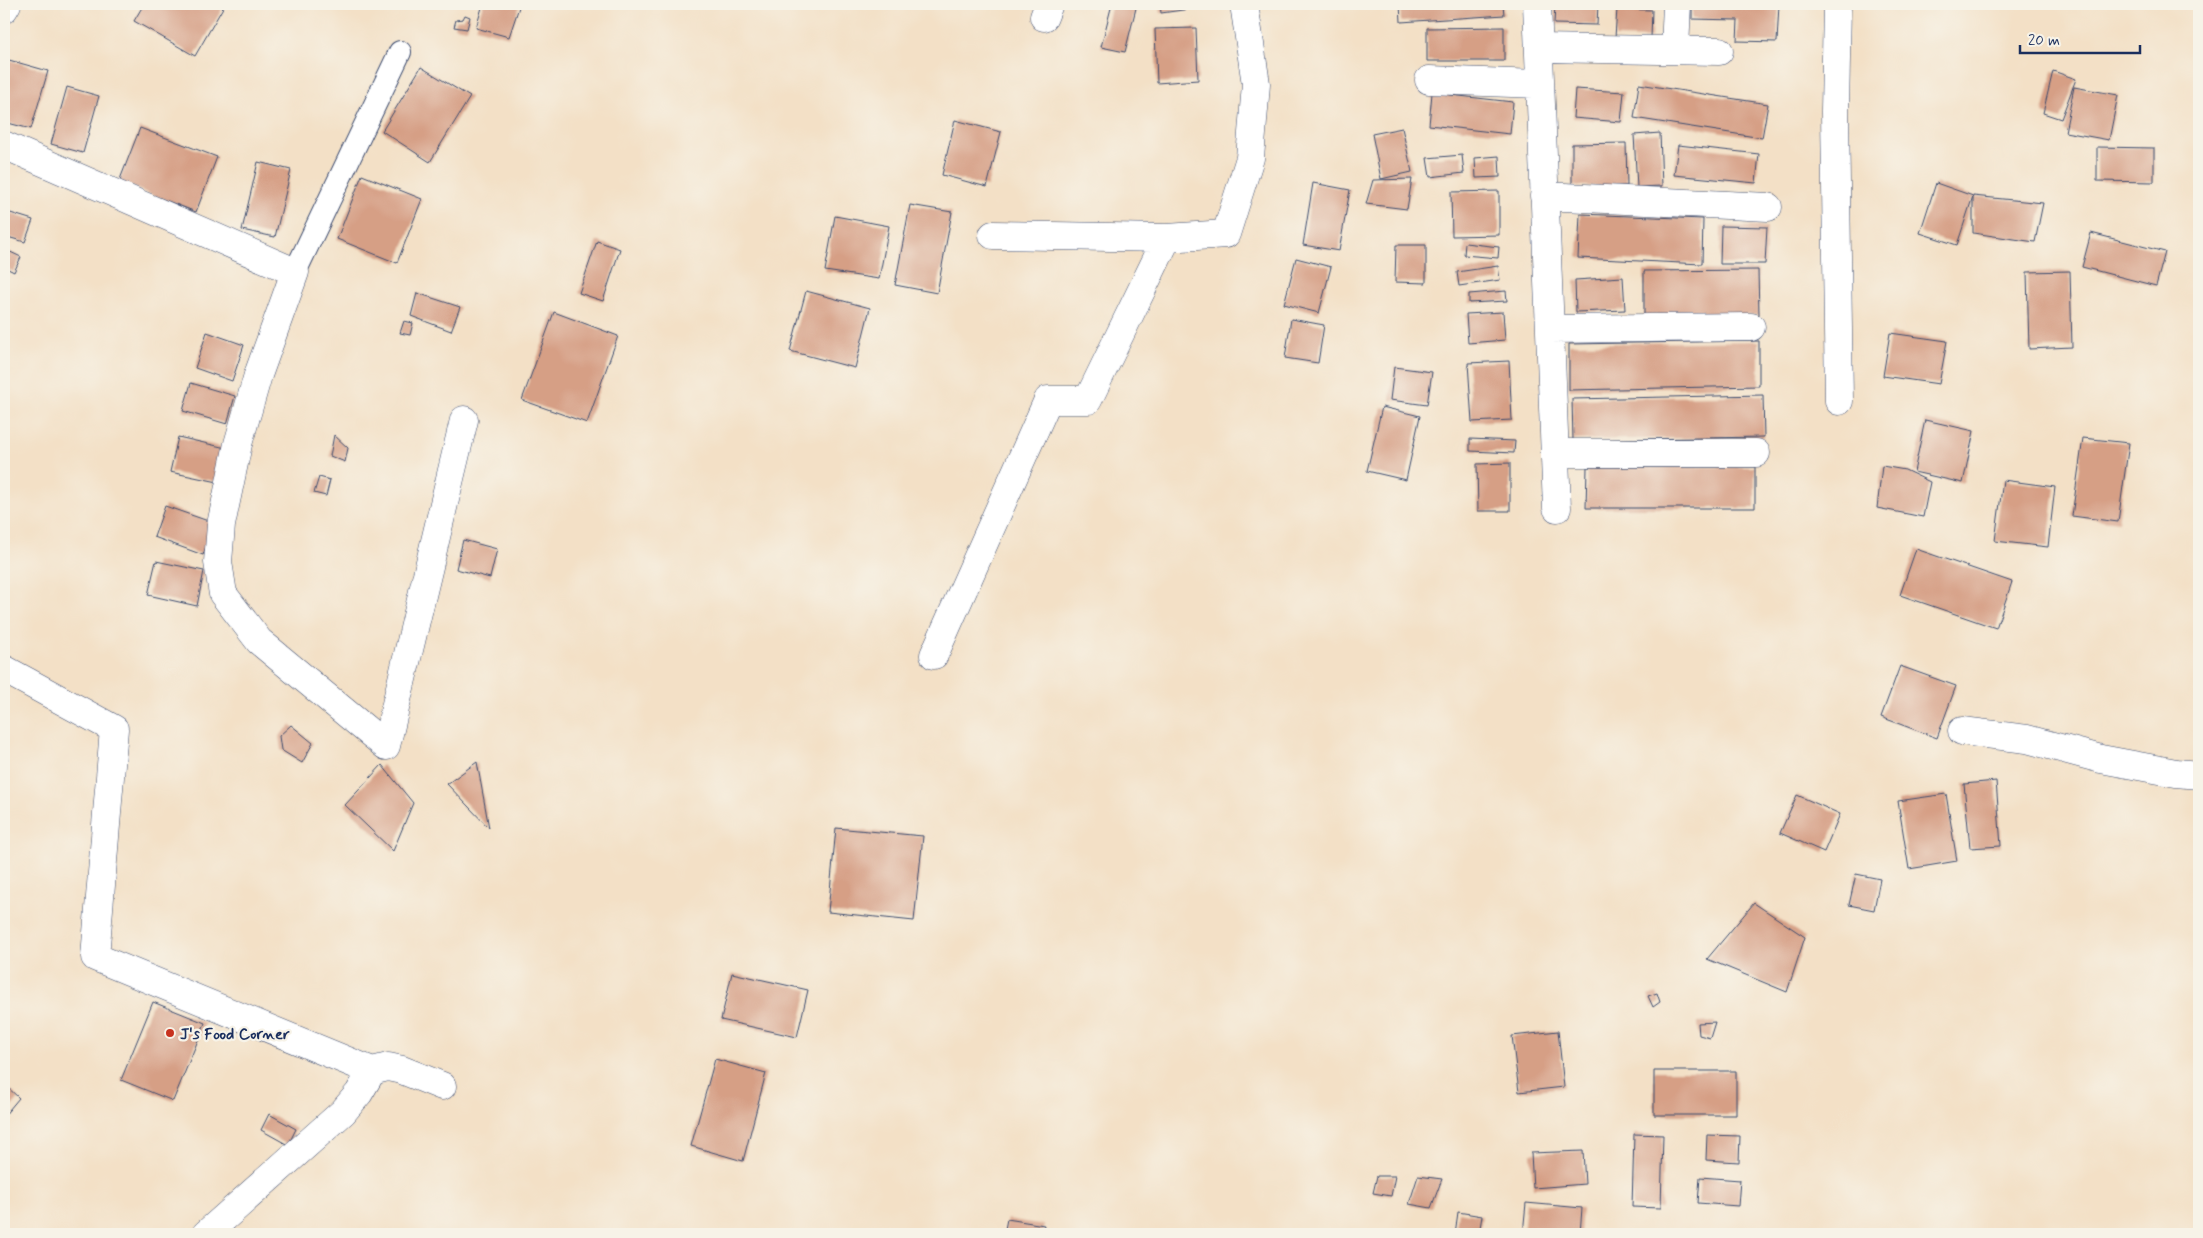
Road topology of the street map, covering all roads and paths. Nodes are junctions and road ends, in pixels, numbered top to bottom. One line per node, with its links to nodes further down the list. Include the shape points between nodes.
1 (7, 4): 6 (street)
2 (1244, 4): 17 (street, via 1256,84 1250,158 1226,234)
3 (1537, 4): 7 (street)
4 (1677, 4): 8 (street)
5 (1837, 4): 21 (street, via 1835,112)
6 (4, 10)
7 (1539, 48): 8 (street); 12 (street)
8 (1675, 50): 9 (street)
9 (1719, 51)
10 (400, 52): 18 (lane)
11 (1429, 80): 12 (street)
12 (1540, 84): 14 (street)
13 (4, 145): 18 (street)
14 (1544, 196): 15 (street); 20 (street)
15 (1768, 207)
16 (993, 235): 17 (street)
17 (1167, 238): 26 (street, via 1088,400 1048,400)
18 (295, 272): 22 (street, via 258,375 238,444 221,525 218,562 223,594 259,641 386,746)
19 (1751, 327): 20 (street)
20 (1550, 329): 23 (street)
21 (1839, 401)
22 (464, 420)
23 (1556, 453): 24 (street); 25 (street)
24 (1756, 453)
25 (1557, 508)
26 (934, 655)
27 (4, 669): 30 (street, via 114,729 95,957)
28 (1962, 731): 29 (street, via 2027,739 2101,759)
29 (2199, 775)
30 (372, 1071): 31 (street, via 402,1070); 32 (street, via 343,1112)
31 (442, 1086)
32 (206, 1234)

